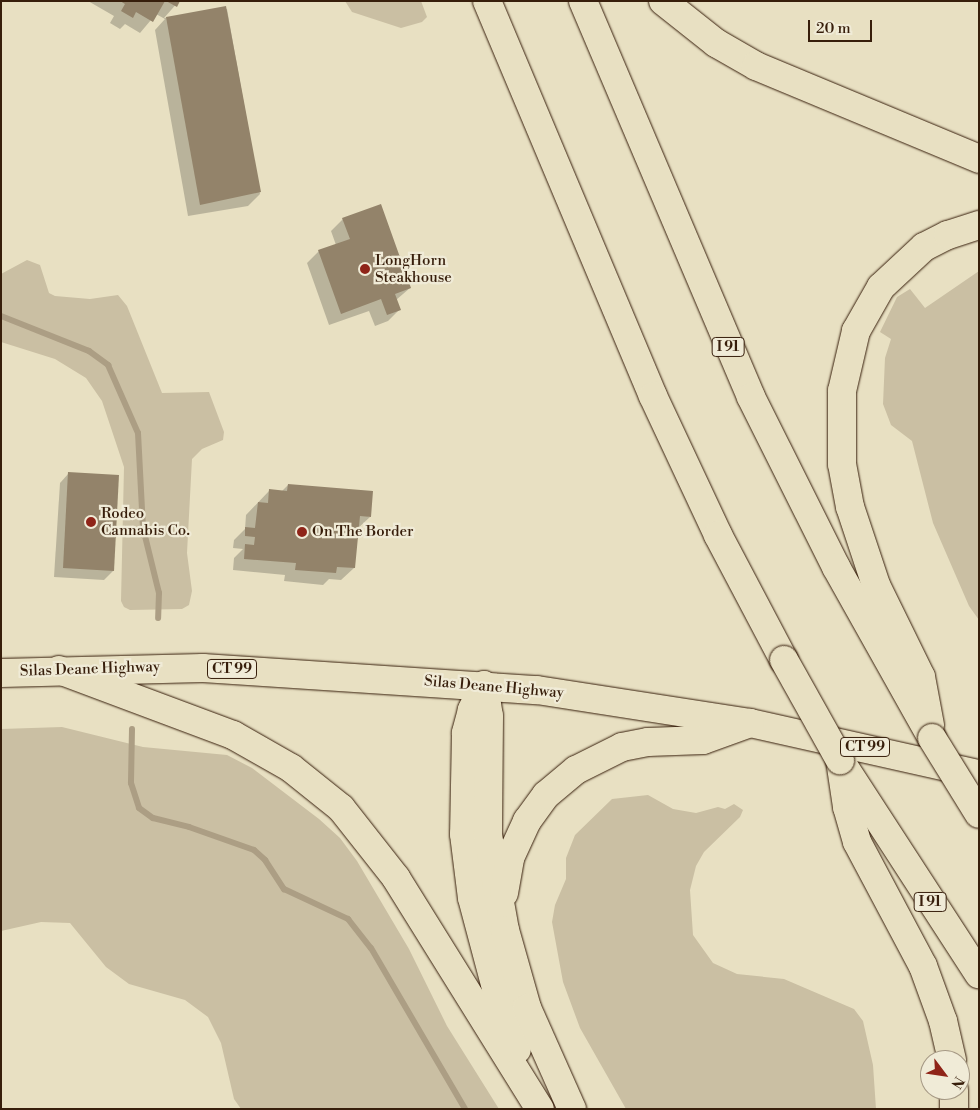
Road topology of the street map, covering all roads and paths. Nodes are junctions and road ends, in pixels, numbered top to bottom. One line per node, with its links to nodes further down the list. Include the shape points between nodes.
1 (487, 1): 11 (main road, I 91, bridge, via 650,388 718,535)
2 (583, 1): 8 (main road, I 91, via 672,218 751,398 836,567)
3 (663, 1): 4 (main road, via 716,43 756,66)
4 (979, 159)
5 (979, 225): 8 (main road, via 924,247 881,287 856,331 842,391 842,464 858,537)
6 (59, 670): 7 (main road, Silas Deane Highway / CT 99); 9 (main road, Silas Deane Highway / CT 99, via 203,668); 17 (main road, via 239,738 290,768 335,803 366,836 396,878)
7 (1, 672)
8 (911, 684): 13 (main road, I 91, bridge, via 932,738)
9 (484, 685): 10 (main road, Silas Deane Highway / CT 99, via 595,697); 14 (main road, via 489,716 488,835); 17 (main road, via 466,733 462,794 467,868 496,988)
10 (750, 723): 12 (main road, Silas Deane Highway / CT 99); 14 (main road, via 703,740 648,742 622,747 591,760 559,783 533,812 514,848 504,889)
11 (840, 760): 15 (main road, I 91); 16 (main road, via 850,822 864,857 923,966)
12 (979, 774)
13 (979, 814)
14 (504, 930): 18 (main road, via 527,1008)
15 (979, 974)
16 (950, 1050)
17 (541, 1109)
18 (572, 1109)

